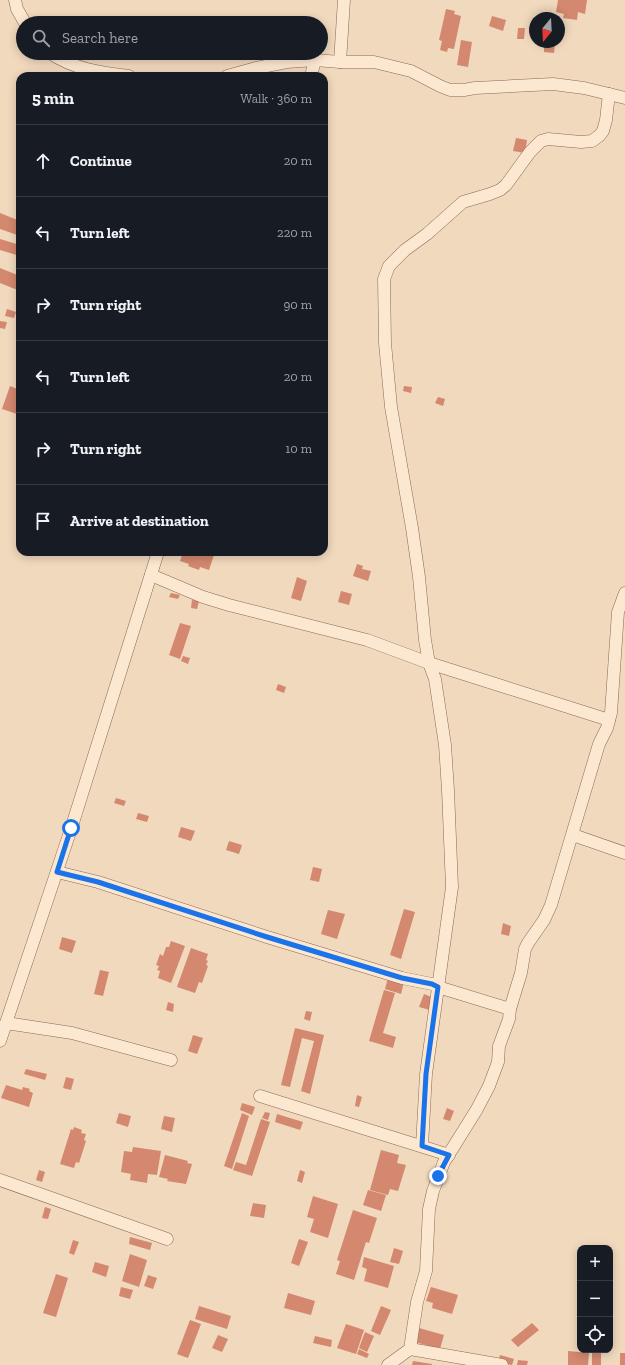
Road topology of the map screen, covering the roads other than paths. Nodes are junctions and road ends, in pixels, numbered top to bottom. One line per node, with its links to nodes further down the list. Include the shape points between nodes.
1 (15, 0): 3 (street)
2 (344, 0): 6 (street)
3 (21, 16)
4 (63, 60): 7 (street)
5 (315, 60): 6 (street); 8 (street, via 287,62); 9 (street)
6 (340, 62): 10 (street, via 374,62 411,71 450,90 553,84)
7 (98, 72)
8 (242, 72)
9 (311, 72)
10 (620, 96): 14 (street, via 600,136 592,141 581,142 548,139 541,141 506,185 490,194 463,202 405,250 390,266 384,279 385,343 392,408 420,577)
11 (157, 556): 12 (street)
12 (151, 575): 14 (street, via 228,605 367,640); 18 (street)
13 (625, 594): 15 (street, via 618,612)
14 (429, 663): 15 (street); 19 (street, via 435,679 445,745 452,887)
15 (609, 720): 16 (street, via 599,744)
16 (573, 835): 17 (street); 20 (street, via 551,904 525,949)
17 (625, 853)
18 (57, 872): 19 (street, via 98,882 267,937); 21 (street)
19 (438, 987): 20 (street); 25 (street, via 426,1074)
20 (510, 1009): 26 (street, via 499,1046 498,1062 489,1086)
21 (6, 1023): 22 (street); 23 (street, via 72,1033)
22 (0, 1040)
23 (172, 1060)
24 (260, 1096): 25 (street)
25 (422, 1146): 26 (street)
26 (449, 1155): 29 (street, via 438,1176 429,1209 426,1271 416,1302)
27 (0, 1180): 28 (street)
28 (167, 1240)
29 (410, 1349): 30 (street); 31 (street)
30 (388, 1365)
31 (502, 1365)

